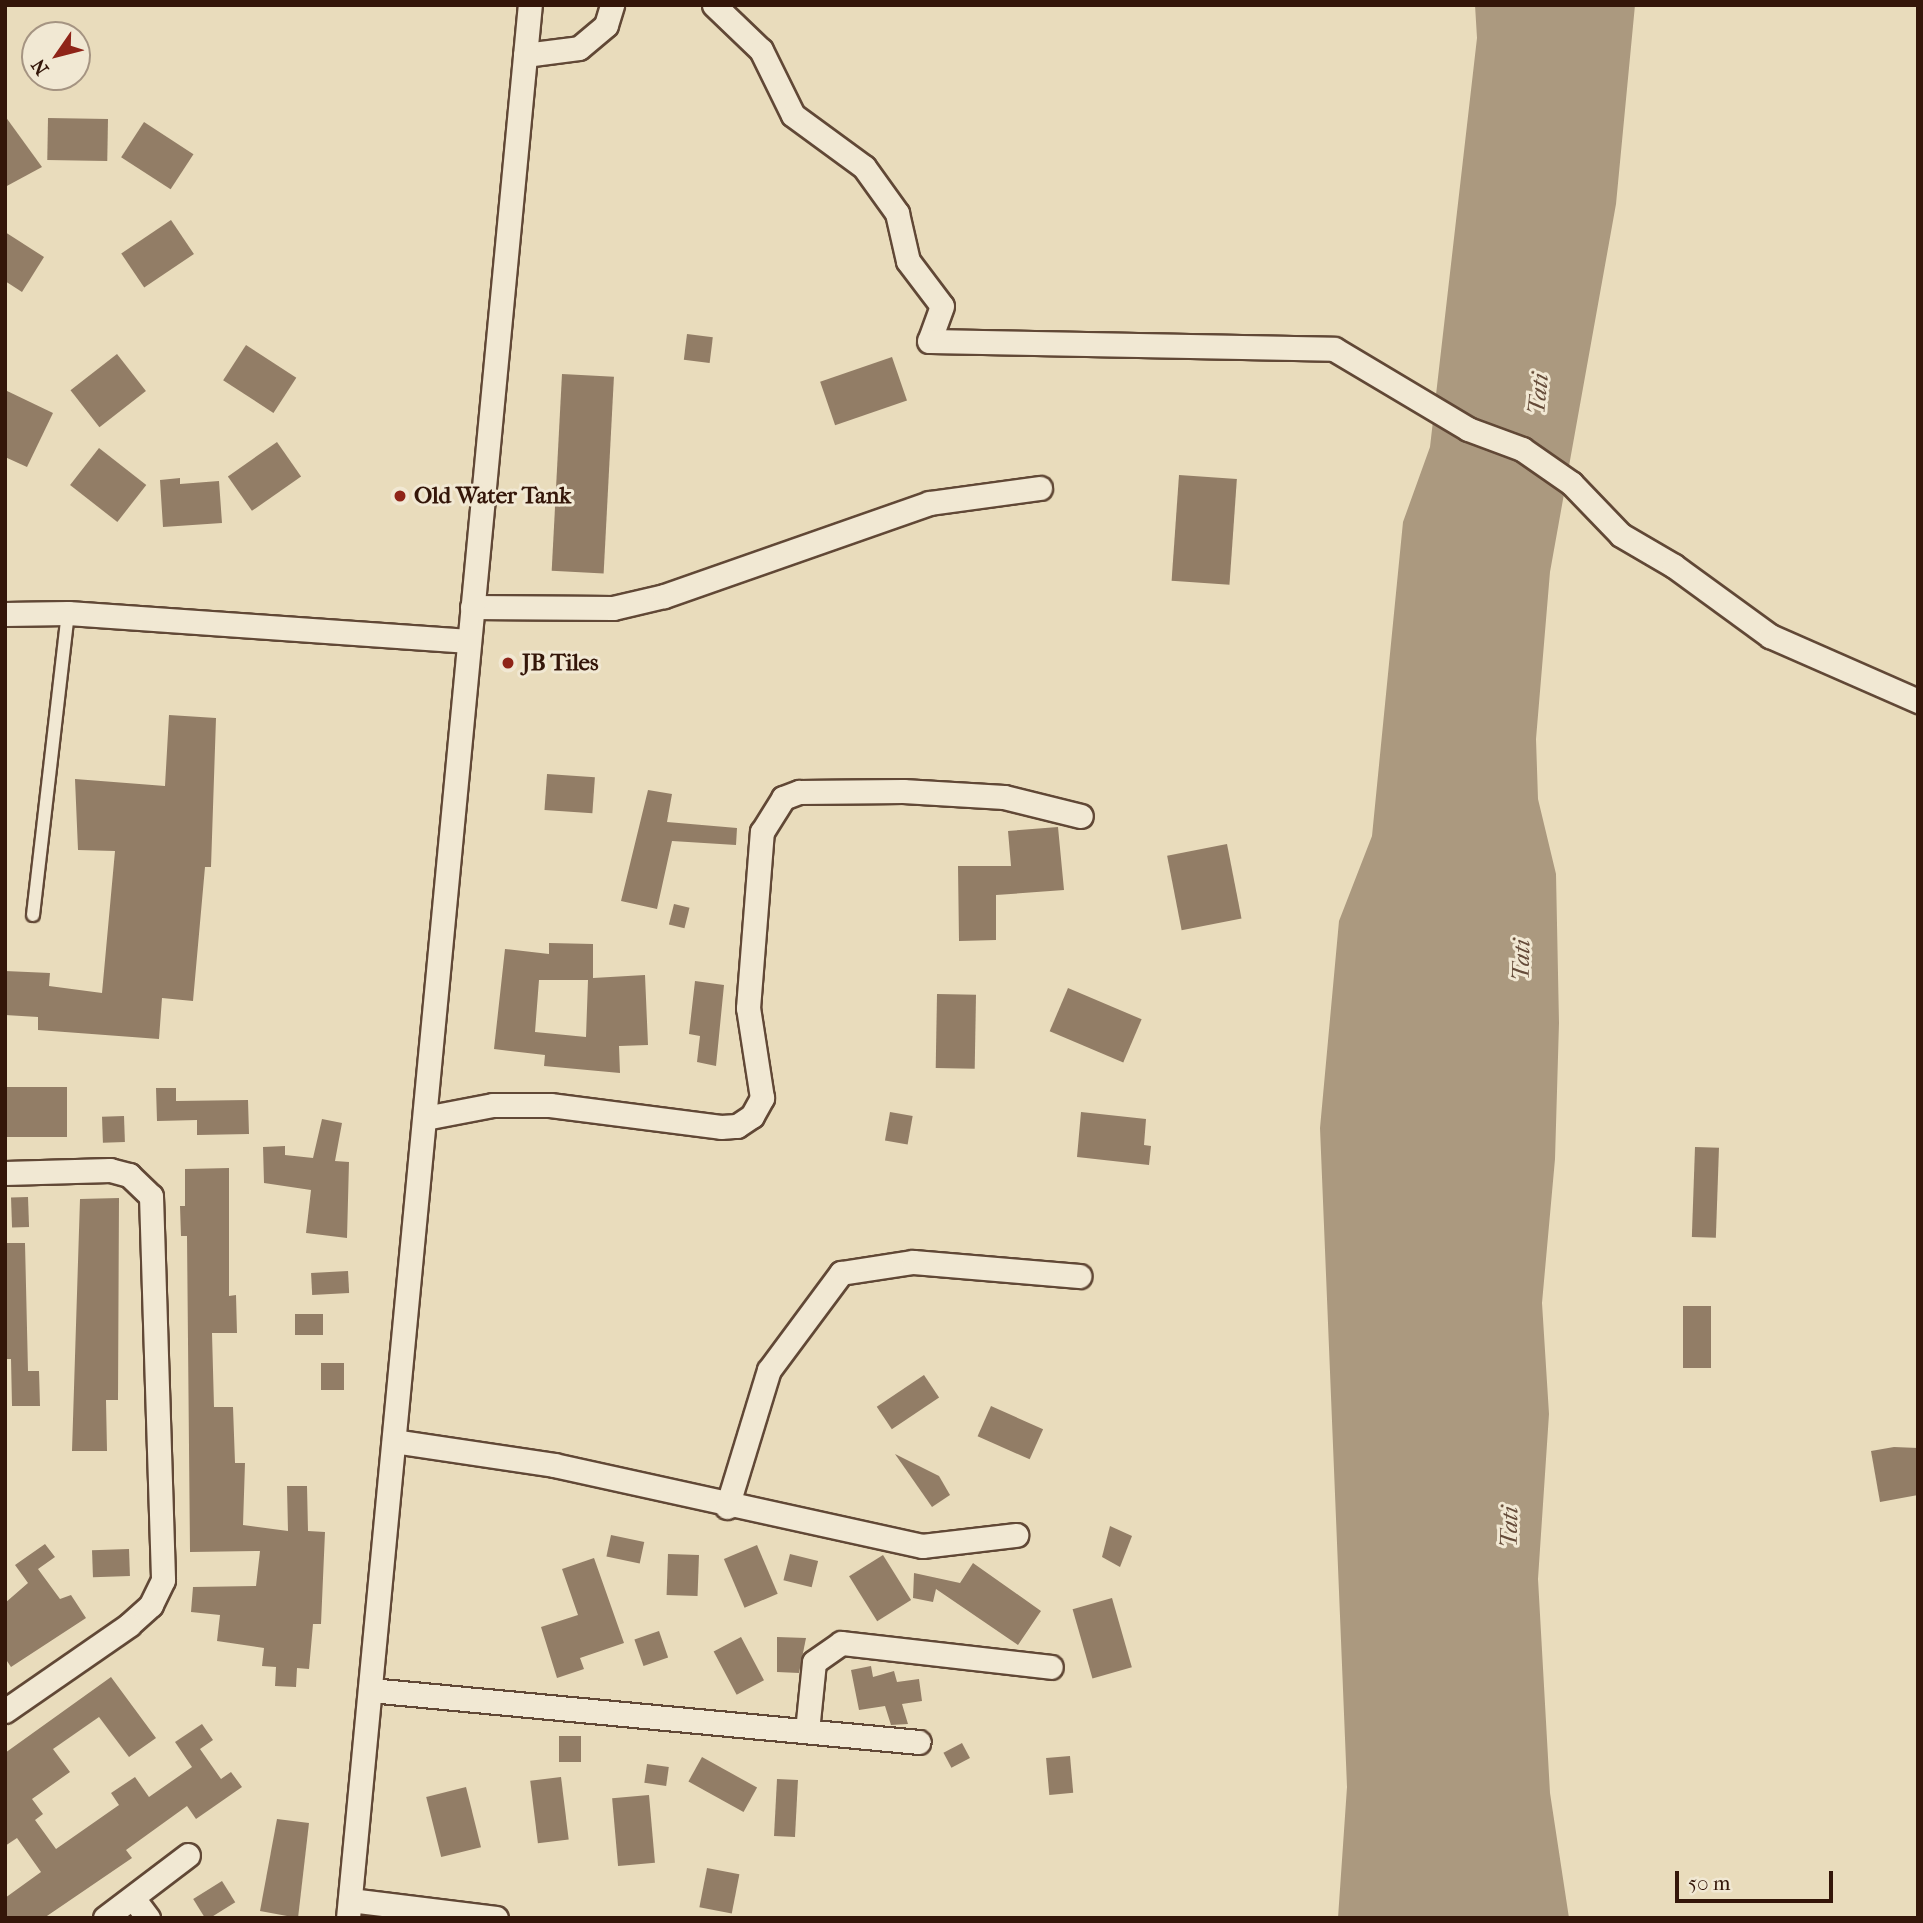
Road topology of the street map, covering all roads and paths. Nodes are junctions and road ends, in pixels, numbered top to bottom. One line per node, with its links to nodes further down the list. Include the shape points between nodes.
1 (530, 5): 4 (street)
2 (612, 5): 4 (street, via 606,25 579,48)
3 (714, 5): 10 (street, via 761,50 793,115 864,167 897,213 908,261 942,306 929,341 1334,349 1468,429 1522,449 1571,484 1621,535 1674,566 1770,636)
4 (525, 55): 6 (street)
5 (1040, 488): 6 (street, via 929,503 664,596 613,608)
6 (472, 607): 9 (street)
7 (68, 613): 8 (street); 9 (street); 12 (lane)
8 (5, 614)
9 (469, 641): 13 (street)
10 (1918, 701)
11 (1081, 816): 13 (street, via 1004,797 799,792 783,799 762,832 748,1009 762,1098 752,1116 737,1126 721,1127 550,1105 492,1105)
12 (33, 915)
13 (425, 1118): 16 (street)
14 (5, 1173): 21 (street, via 110,1170 141,1182 151,1196 163,1580 151,1605 129,1625)
15 (1079, 1276): 17 (street, via 913,1262 881,1262 841,1273 769,1370)
16 (394, 1441): 17 (street, via 554,1465); 20 (street)
17 (727, 1507): 18 (street, via 922,1546)
18 (1016, 1535)
19 (1051, 1667): 22 (street, via 841,1643 814,1662)
20 (370, 1690): 22 (street); 26 (street)
21 (5, 1711)
22 (807, 1731): 23 (street)
23 (919, 1742)
24 (188, 1854): 25 (street)
25 (133, 1898): 27 (street); 28 (street)
26 (349, 1909): 29 (street)
27 (105, 1918)
28 (148, 1918)
29 (496, 1918)

